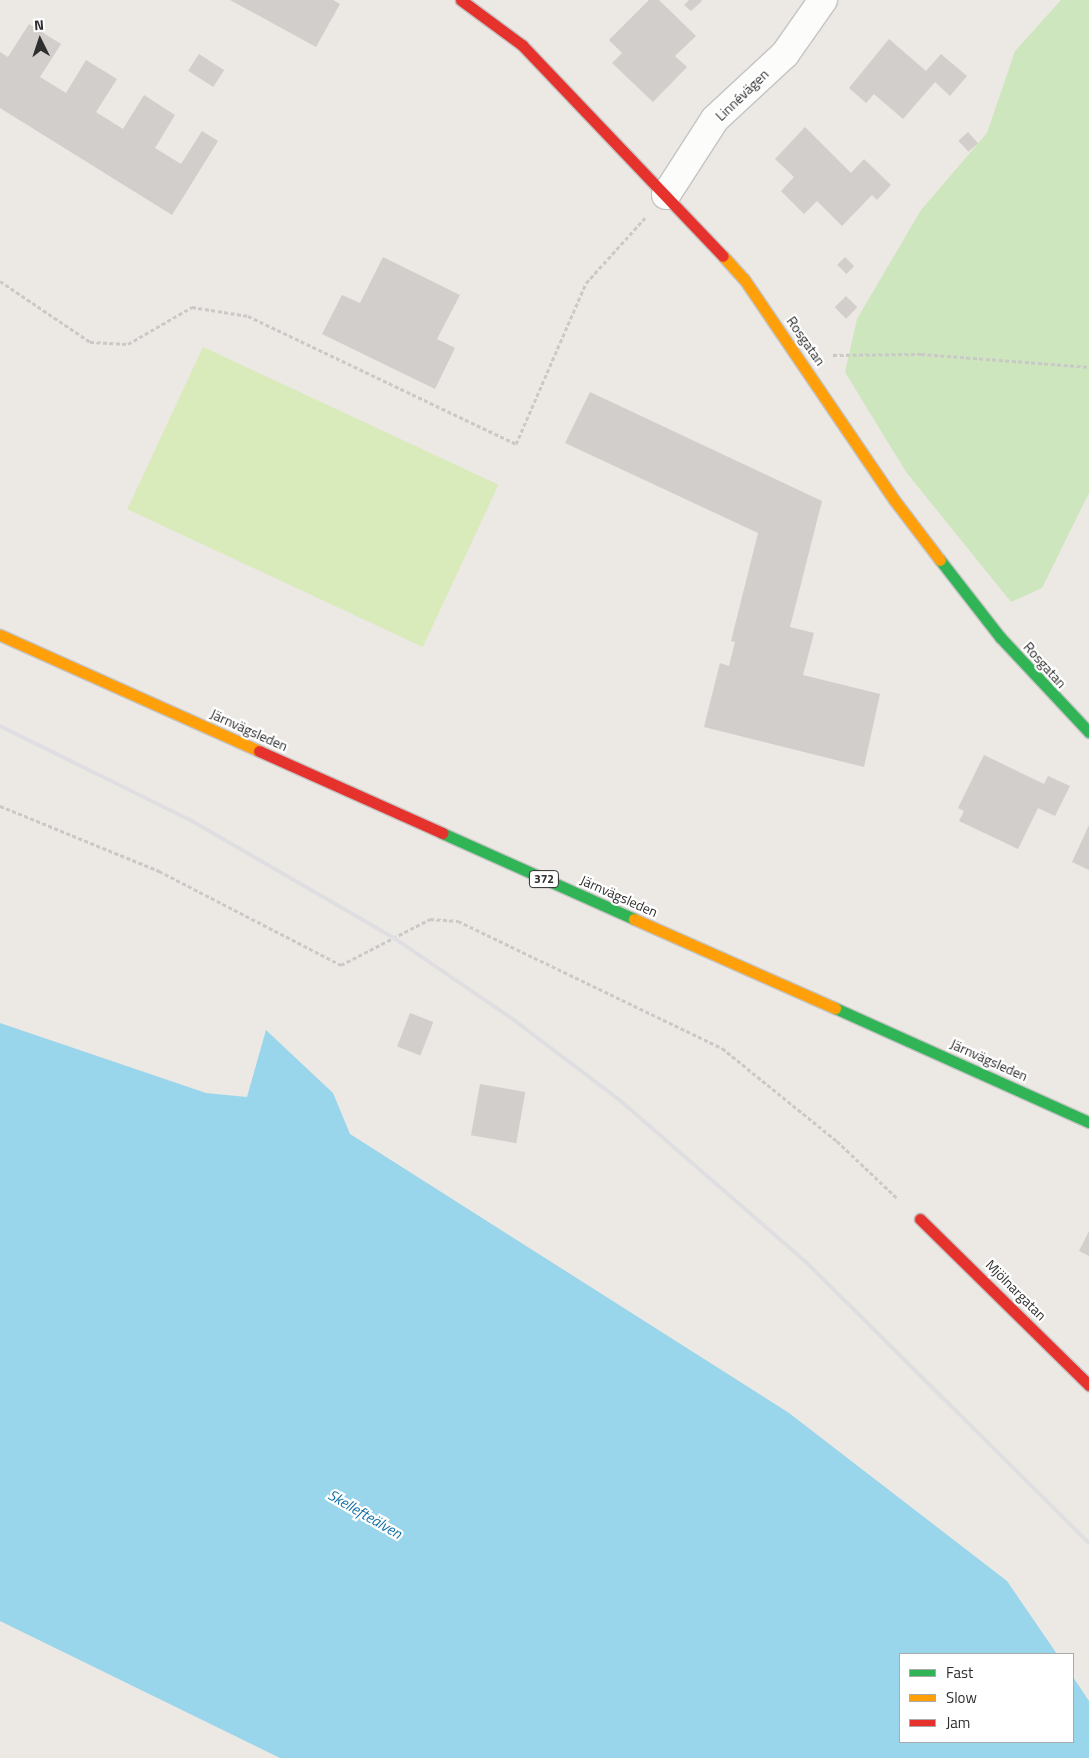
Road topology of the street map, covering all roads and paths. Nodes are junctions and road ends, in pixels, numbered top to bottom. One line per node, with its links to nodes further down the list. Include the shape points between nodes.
1 (461, 0): 3 (street, Rosgatan, via 522,45)
2 (823, 0): 3 (street, Linnévägen, via 785,54 715,119)
3 (666, 195): 4 (path, via 586,283 516,444 248,316 192,307 128,344 90,342); 5 (street, Rosgatan, via 744,279)
4 (0, 281)
5 (797, 355): 6 (path, via 921,354); 8 (street, Rosgatan, via 895,501 994,629)
6 (1089, 367)
7 (0, 635): 10 (street, Järnvägsleden / 372)
8 (1089, 732)
9 (0, 806): 11 (path, via 159,871 342,965 430,919 458,921 722,1048 837,1142)
10 (1089, 1122)
11 (920, 1219): 12 (street, Mjölnargatan)
12 (1089, 1385)

